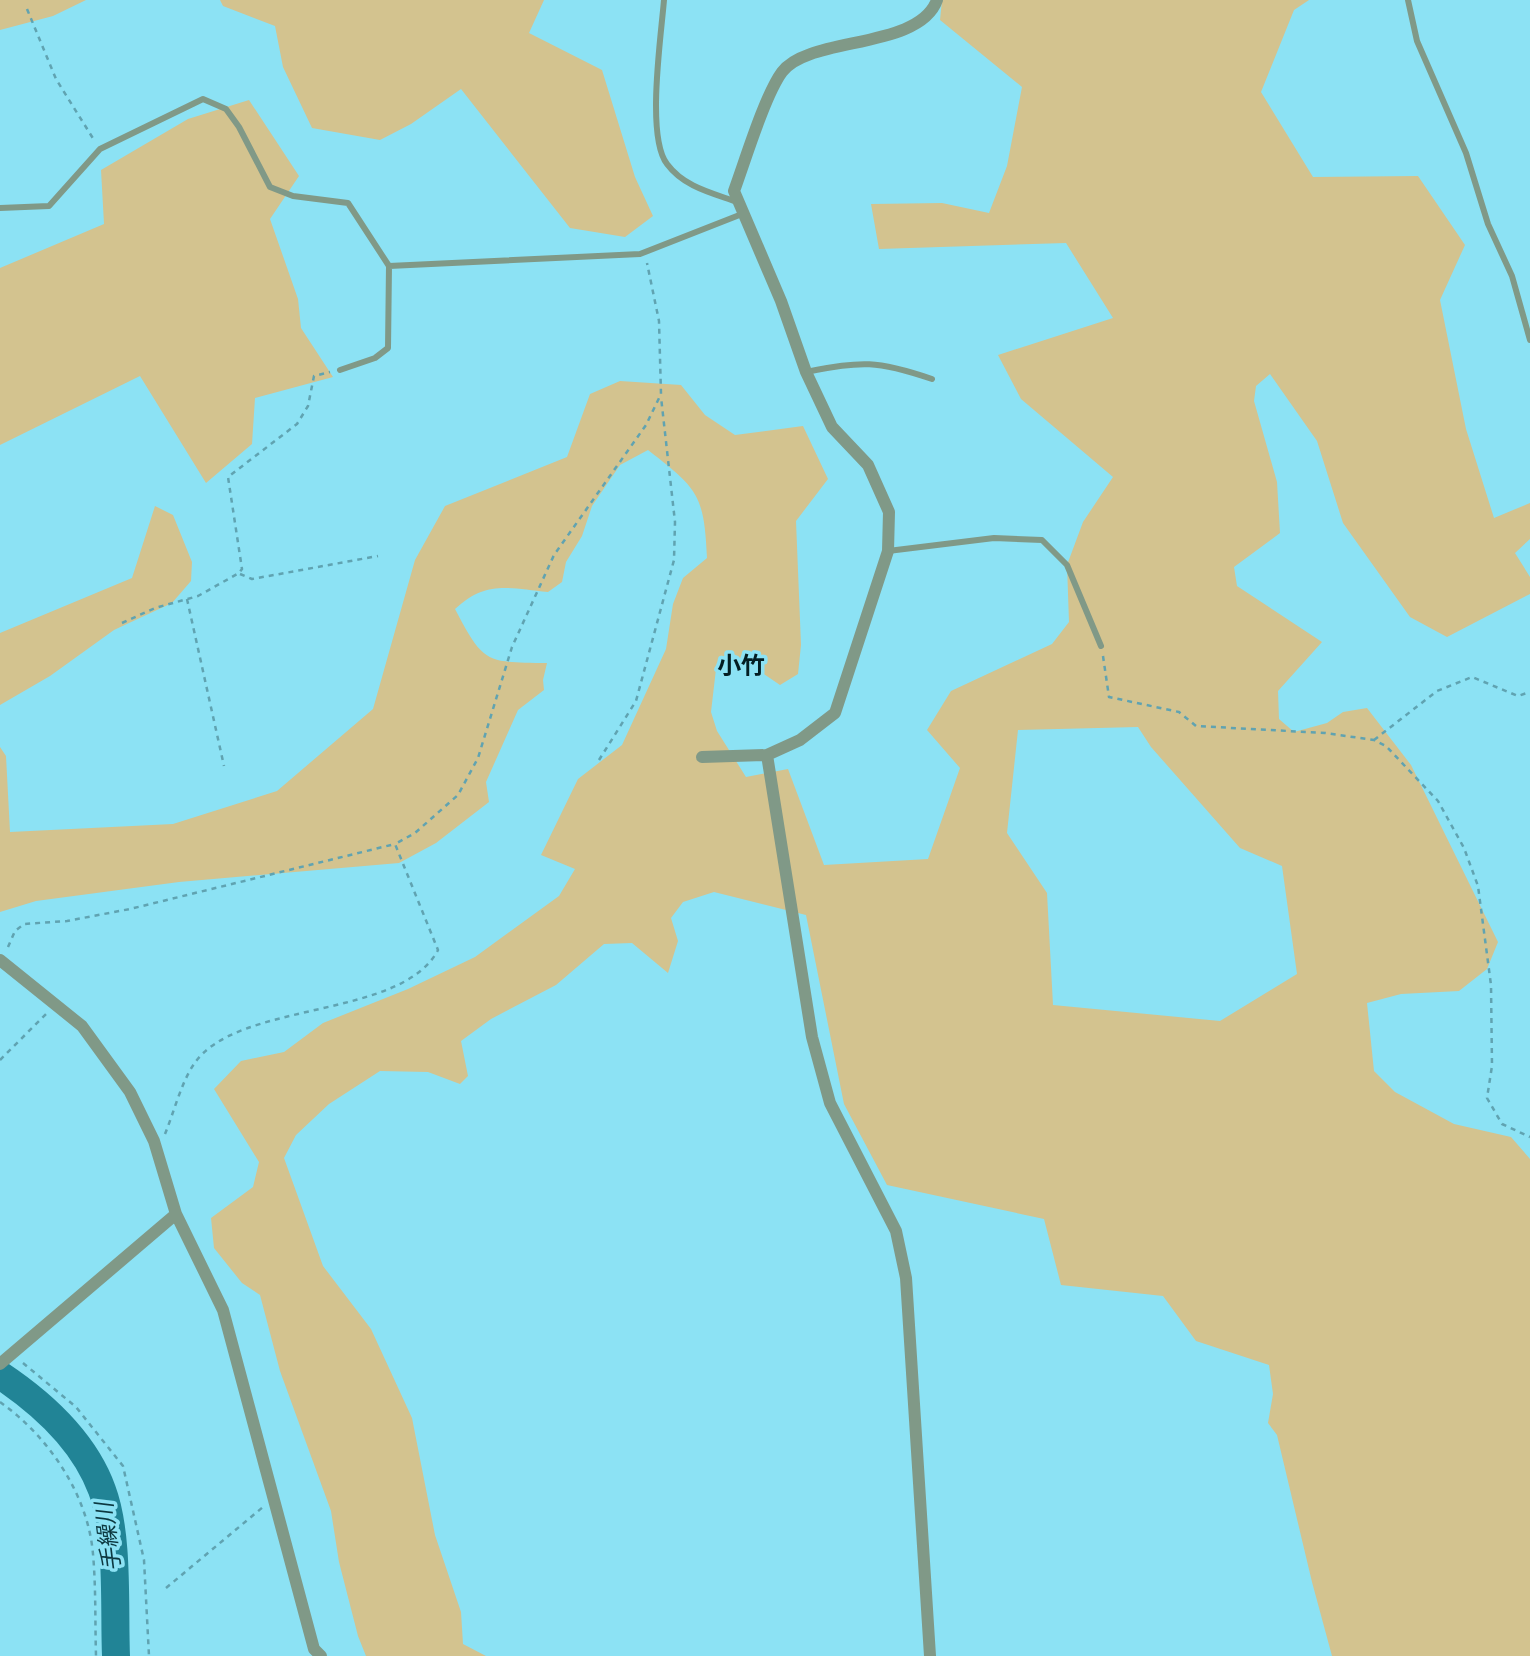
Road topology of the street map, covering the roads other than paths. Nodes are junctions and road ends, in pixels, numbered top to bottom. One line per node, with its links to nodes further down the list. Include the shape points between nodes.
1 (664, 0): 5 (lane, via 655,126 666,163 689,185)
2 (937, 0): 5 (street, via 903,31 803,56 782,71 734,191)
3 (1408, 0): 7 (lane, via 1417,41 1466,153 1488,224 1512,276)
4 (0, 208): 6 (lane, via 49,206 100,149 203,99 226,109 270,187 293,196 348,203)
5 (741, 208): 6 (lane, via 645,252); 9 (street)
6 (389, 266): 8 (lane, via 388,348 375,358)
7 (1530, 340)
8 (340, 370)
9 (806, 372): 10 (lane, via 857,362 889,365); 11 (street, via 832,427 868,465 889,512)
10 (932, 379)
11 (888, 551): 12 (lane, via 994,538 1042,540 1067,565); 13 (street, via 835,713 800,740)
12 (1101, 646)
13 (766, 755): 14 (street); 19 (street, via 812,1037 830,1103 896,1231 906,1278)
14 (702, 757)
15 (1, 960): 16 (street, via 82,1026 130,1093 157,1153)
16 (176, 1214): 17 (street); 18 (street, via 223,1310 314,1648)
17 (0, 1364)
18 (321, 1656)
19 (930, 1656)

